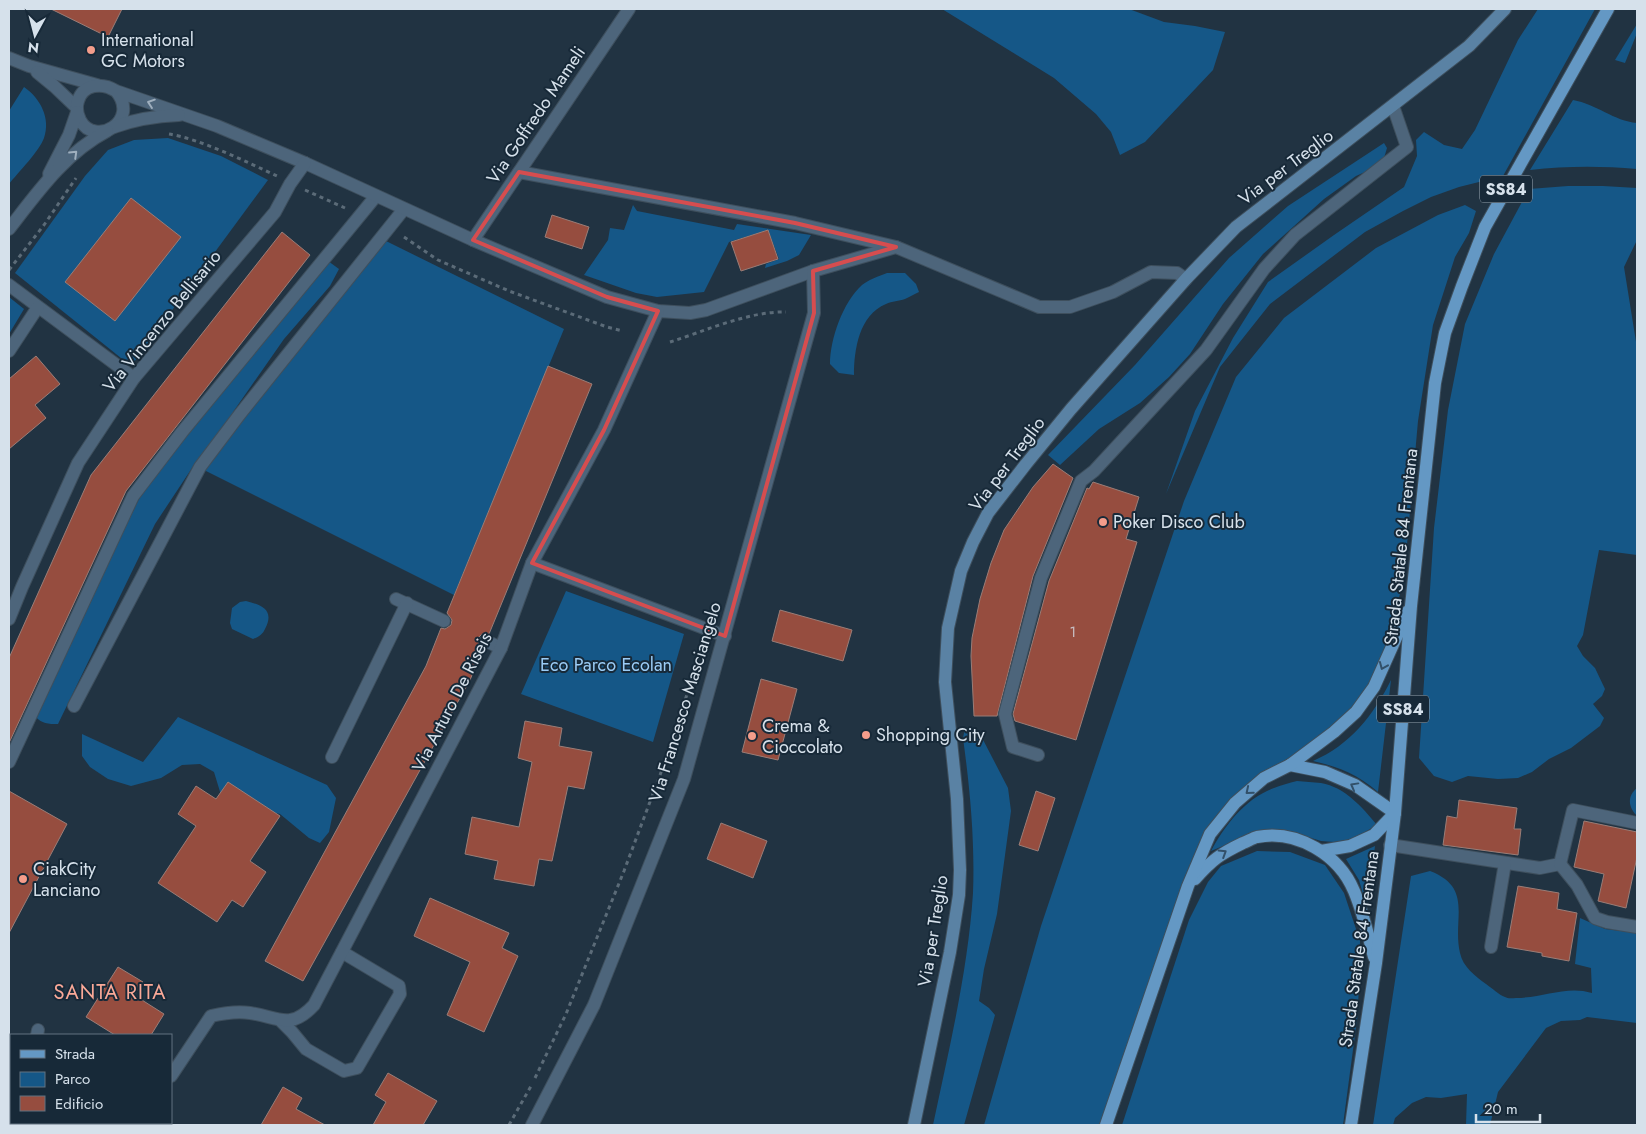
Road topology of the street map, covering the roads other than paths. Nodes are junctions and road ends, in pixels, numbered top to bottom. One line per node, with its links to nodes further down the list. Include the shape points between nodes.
1 (629, 9): 13 (street, Via Goffredo Mameli)
2 (1505, 9): 8 (main road, Via per Treglio, via 1469,46)
3 (1608, 9): 28 (main road, Strada Statale 84 Frentana / SS84, via 1485,227 1445,333 1435,383)
4 (9, 58): 5 (street)
5 (28, 66): 6 (street); 9 (street)
6 (97, 85): 7 (street); 9 (street, via 85,91 77,102)
7 (116, 91): 10 (street, one-way to 7); 11 (street, via 124,109 119,122)
8 (1393, 106): 21 (main road, Via per Treglio, via 1236,227); 35 (street, via 1406,147 1294,235 1264,268 1206,350 1082,481 1041,578 1005,714 1013,747)
9 (77, 110): 11 (street, via 88,128 101,132); 14 (street, via 69,135)
10 (186, 115): 11 (street, via 155,116); 12 (street)
11 (111, 129): 14 (street, one-way to 11, via 86,143)
12 (305, 163): 15 (street); 26 (street, Via Vincenzo Bellisario, via 275,212)
13 (519, 172): 18 (street, Via Goffredo Mameli); 19 (street, via 795,222)
14 (44, 183): 17 (street)
15 (376, 196): 16 (street); 37 (street, via 133,496)
16 (404, 209): 18 (street); 34 (street, via 200,468)
17 (9, 229)
18 (473, 240): 24 (street, via 607,297)
19 (896, 247): 20 (street); 21 (street, via 1038,307 1070,307 1113,292 1151,272 1177,273)
20 (813, 271): 24 (street, via 706,310 690,313); 31 (street, Via Francesco Masciangelo, via 814,313)
21 (1186, 279): 53 (main road, Via per Treglio, via 1026,464 988,514 961,571 948,628 945,682 957,799 959,896)
22 (9, 285): 23 (street)
23 (38, 306): 25 (street); 26 (street)
24 (658, 311): 27 (street, Via Arturo De Riseis, via 604,430)
25 (9, 351)
26 (134, 378): 29 (street, Via Vincenzo Bellisario, via 78,463)
27 (532, 563): 31 (street); 33 (street, Via Arturo De Riseis)
28 (1411, 606): 38 (main road, one-way to 38, via 1374,686 1356,712); 39 (main road, Strada Statale 84 Frentana / SS84)
29 (9, 619)
30 (444, 621): 36 (street, via 402,601)
31 (725, 636): 52 (street, Via Francesco Masciangelo, via 680,788 594,1005)
32 (486, 641): 33 (street)
33 (501, 648): 48 (street, Via Arturo De Riseis)
34 (74, 706)
35 (1038, 755)
36 (332, 757)
37 (9, 762)
38 (1290, 765): 39 (main road, one-way to 38, via 1355,785 1326,772); 45 (main road, one-way to 45, via 1264,778 1235,803 1210,834)
39 (1394, 813): 41 (main road, Strada Statale 84 Frentana / SS84); 42 (main road, via 1374,835 1350,846)
40 (1637, 823): 44 (street, via 1573,810)
41 (1390, 845): 43 (street); 49 (main road, Strada Statale 84 Frentana / SS84)
42 (1321, 851): 45 (main road, one-way to 42, via 1222,853 1256,837 1293,838); 49 (main road, via 1342,870 1354,890)
43 (1505, 863): 44 (street, via 1540,868); 47 (street)
44 (1560, 864): 46 (street, via 1578,885 1595,918)
45 (1188, 886): 54 (main road)
46 (1637, 926)
47 (1491, 947)
48 (342, 952): 50 (street, Via Arturo De Riseis, via 314,1005 303,1015); 50 (street, via 399,986 400,994 357,1068 344,1072 306,1049)
49 (1376, 963): 55 (main road, Strada Statale 84 Frentana / SS84)
50 (280, 1020): 51 (street, Via Arturo De Riseis, via 238,1012 212,1016)
51 (172, 1075)
52 (532, 1125)
53 (914, 1125)
54 (1106, 1125)
55 (1351, 1125)

